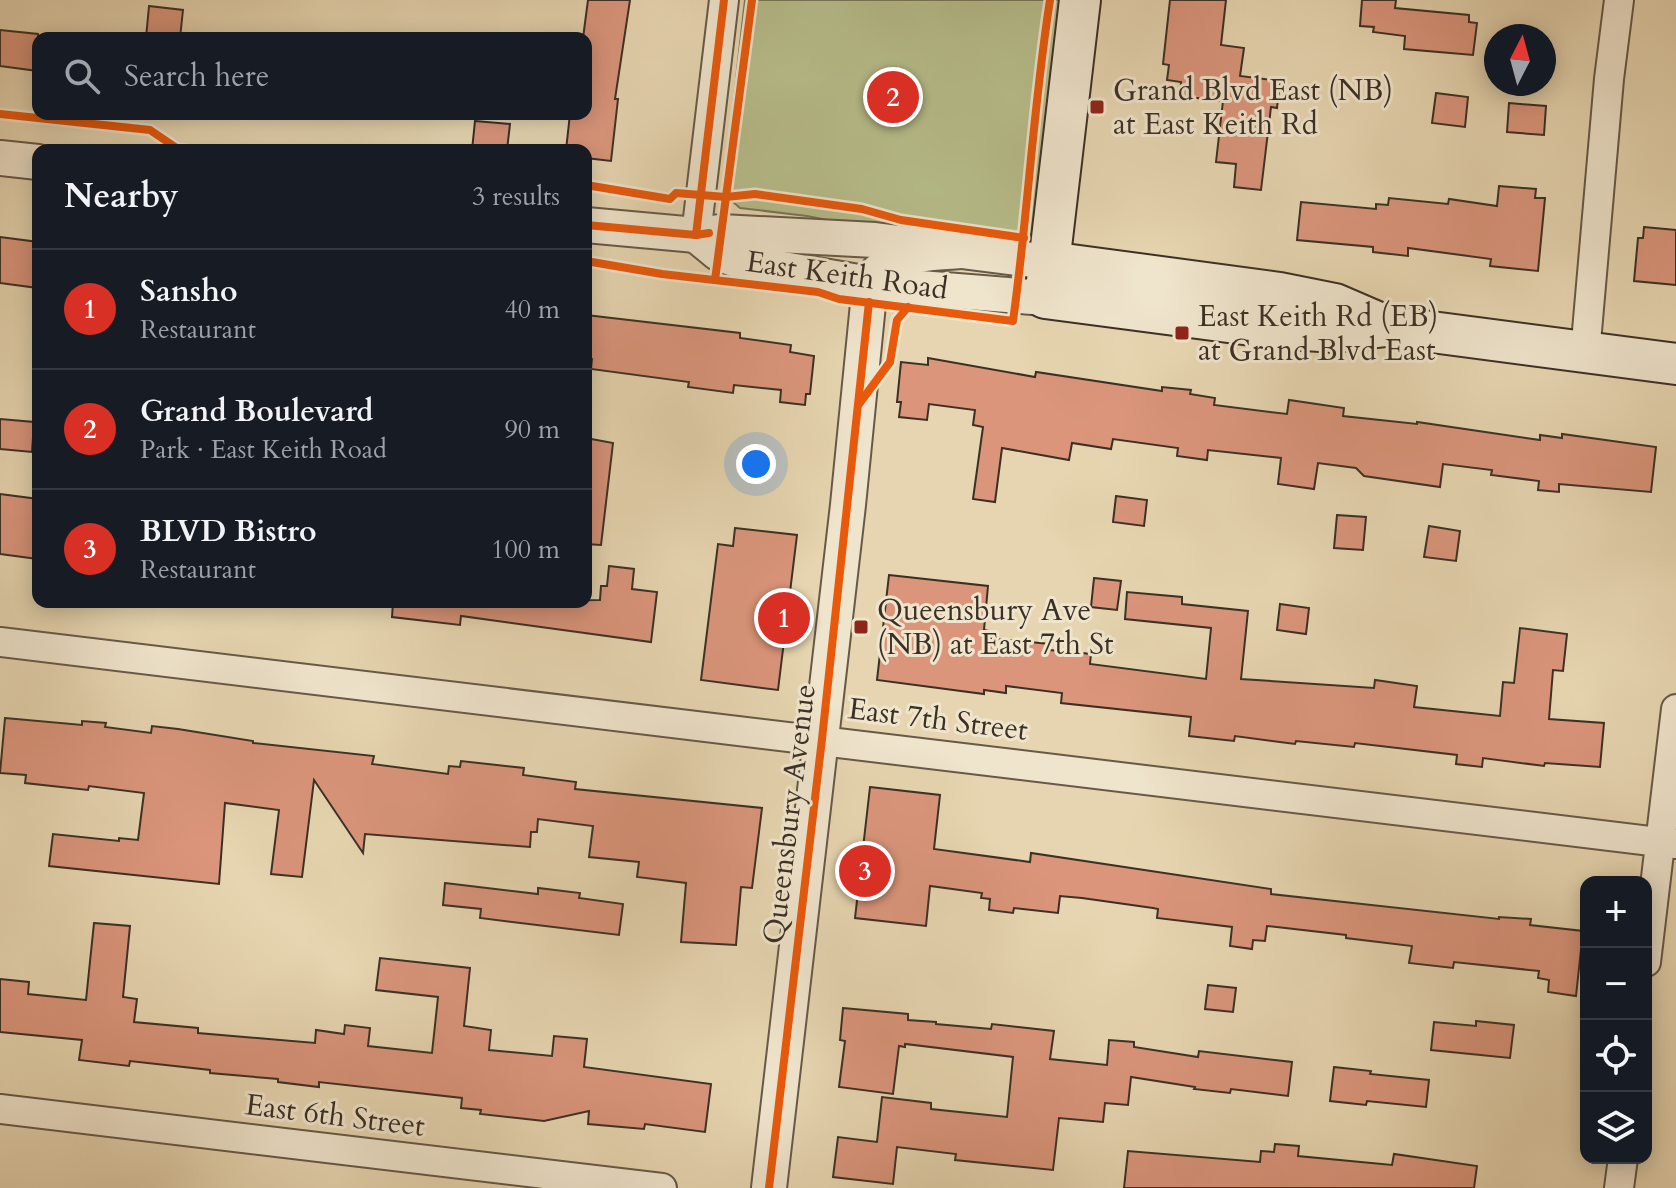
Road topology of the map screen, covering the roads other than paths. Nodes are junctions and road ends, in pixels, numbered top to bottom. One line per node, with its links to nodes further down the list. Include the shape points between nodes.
1 (724, 0): 7 (street)
2 (1080, 0): 10 (main road)
3 (1619, 0): 12 (street)
4 (0, 158): 5 (street)
5 (32, 161)
6 (592, 226): 7 (street, East Keith Road)
7 (696, 235): 8 (street, East Keith Road); 11 (street, East Keith Road, via 718,253 742,262)
8 (812, 236): 9 (street, East Keith Road); 11 (street, via 851,256)
9 (960, 251): 10 (street, East Keith Road); 11 (street, via 884,265)
10 (1047, 280): 11 (street, East Keith Road); 12 (main road, East Keith Road, via 1280,293 1335,304 1386,326)
11 (870, 284): 16 (street, Queensbury Avenue)
12 (1585, 354): 13 (main road, East Keith Road)
13 (1676, 364)
14 (0, 642): 16 (street, East 7th Street)
15 (1676, 709): 17 (street)
16 (822, 739): 17 (street, East 7th Street); 22 (street, Queensbury Avenue)
17 (1668, 843): 18 (street)
18 (1649, 948)
19 (0, 1109): 21 (street, East 6th Street)
20 (1622, 1164): 23 (street)
21 (662, 1188)
22 (769, 1188)
23 (1619, 1188)

